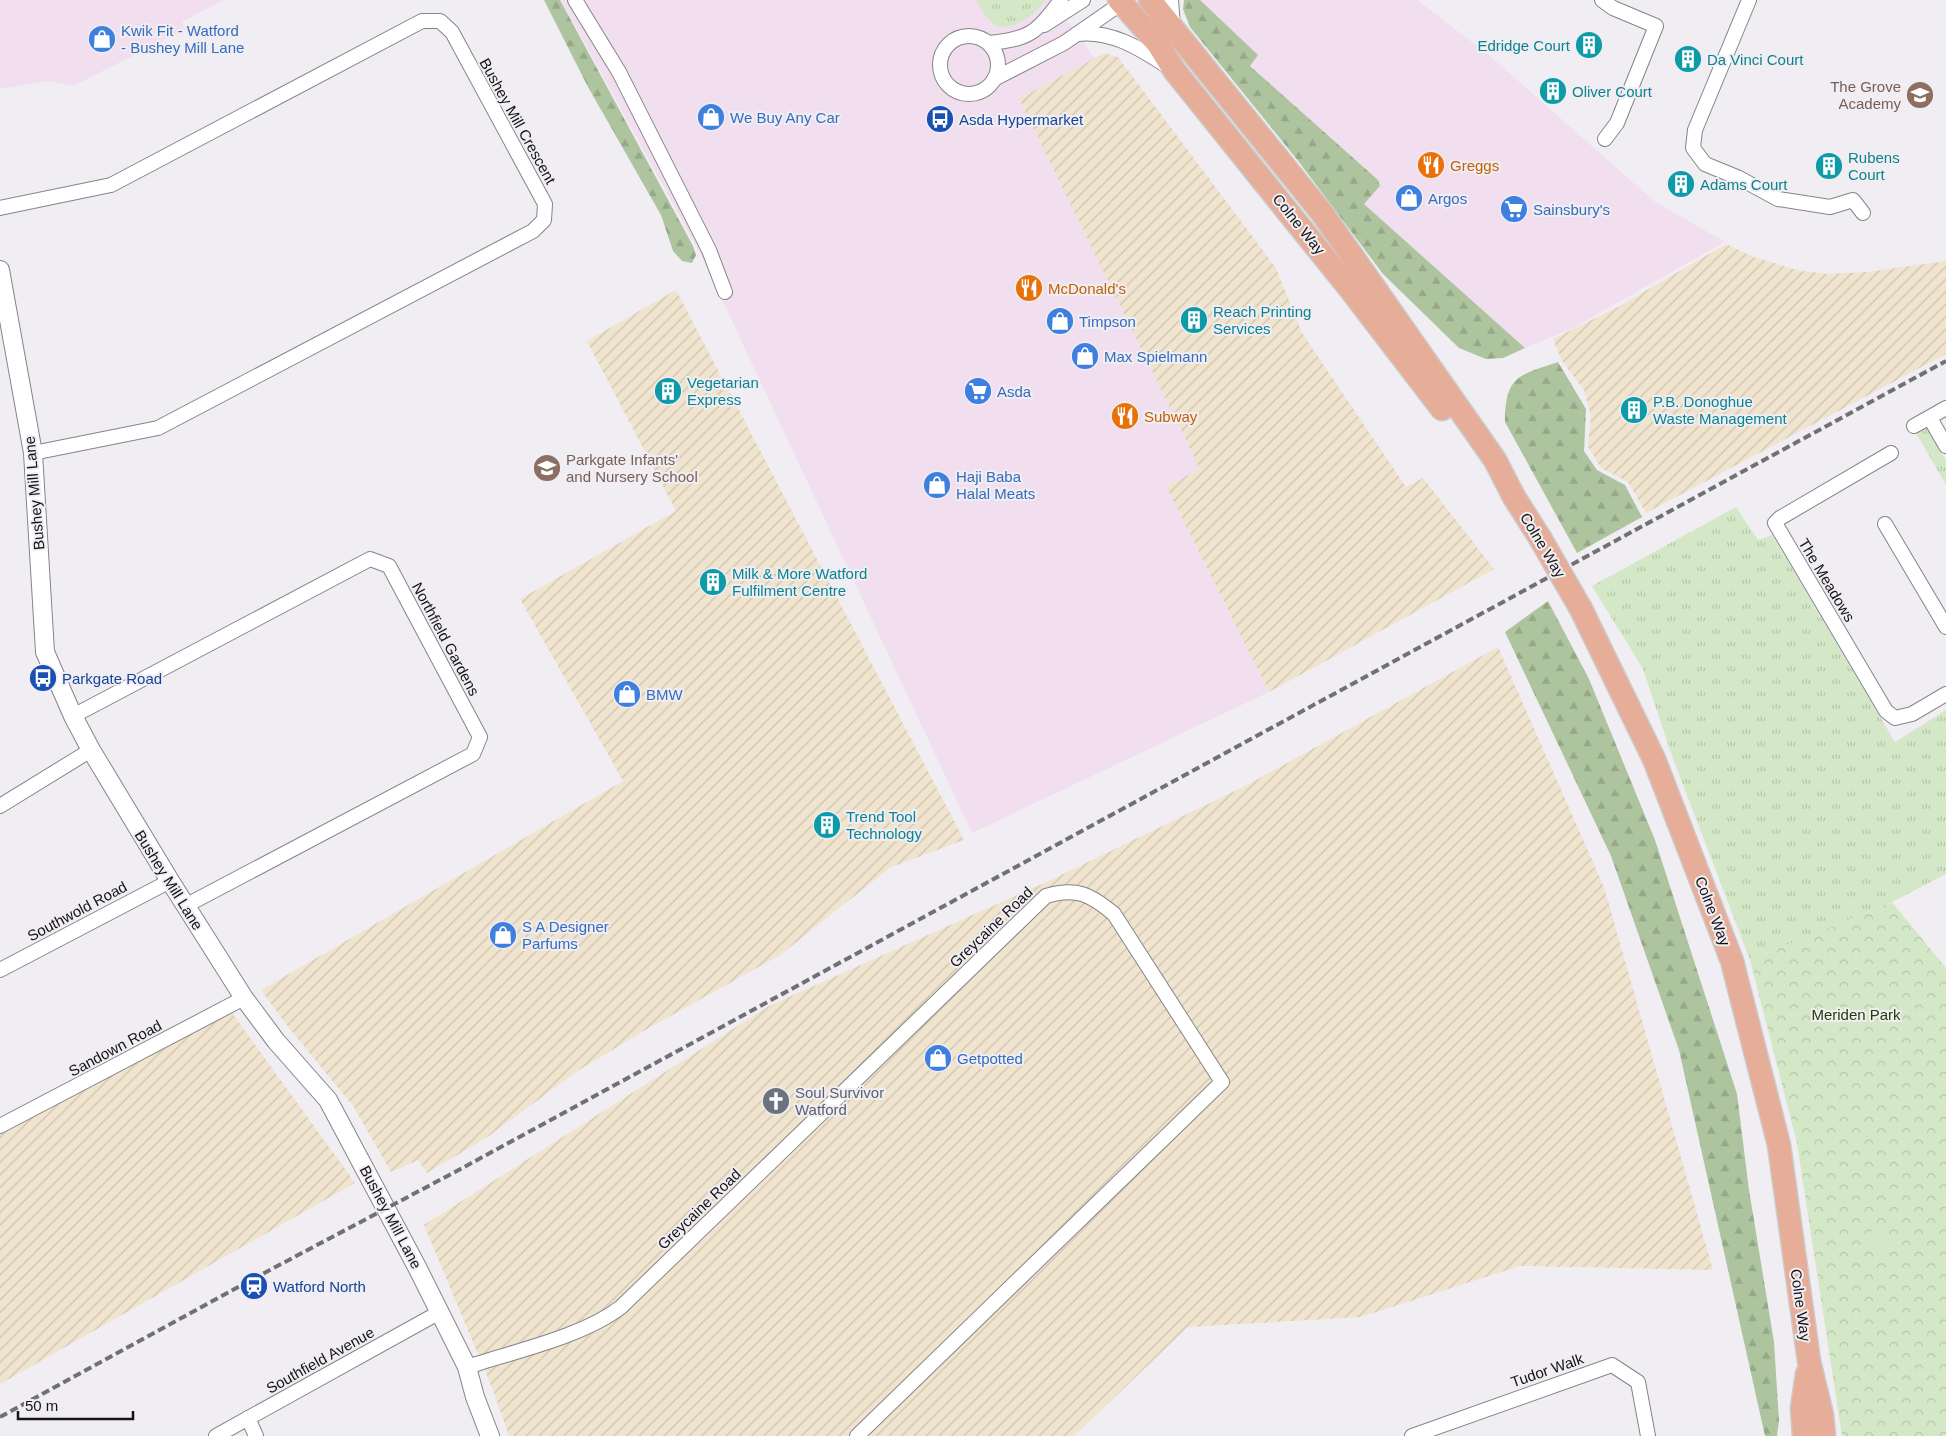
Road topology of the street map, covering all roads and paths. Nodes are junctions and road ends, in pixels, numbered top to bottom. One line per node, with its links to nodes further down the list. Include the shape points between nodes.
1 (575, 0): 10 (street)
2 (591, 0): 10 (street)
3 (1061, 0): 12 (street)
4 (1082, 0): 12 (street, via 1064,15)
5 (1150, 0): 11 (highway, Colne Way)
6 (1171, 0): 11 (street)
7 (1602, 0): 17 (street, via 1656,26 1618,123)
8 (1749, 0): 19 (street, via 1694,130 1692,148 1705,164 1778,199 1830,207 1853,200)
9 (1122, 1): 13 (street); 15 (highway, Colne Way, via 1158,44)
10 (588, 20): 21 (street, via 619,72 709,250)
11 (1174, 27): 29 (highway, Colne Way, via 1340,237 1495,460)
12 (1037, 29): 14 (street, via 1022,38)
13 (1077, 34): 15 (street, via 1100,33 1120,39); 16 (street)
14 (989, 43): 16 (street, via 998,64); 16 (street, via 977,36 958,38 944,50 941,73 950,86 963,93 978,92)
15 (1174, 70): 29 (highway, Colne Way, via 1350,289 1484,466)
16 (994, 79)
17 (1605, 139)
18 (0, 208): 27 (street, Bushey Mill Crescent, via 111,185 422,21 440,21 452,32 545,204 544,220 533,230 158,428)
19 (1863, 213)
20 (0, 270): 22 (street, Bushey Mill Lane)
21 (725, 292)
22 (4, 314): 27 (street, Bushey Mill Lane)
23 (1946, 408): 24 (street)
24 (1930, 418): 25 (street); 26 (street)
25 (1914, 426)
26 (1946, 446)
27 (33, 454): 33 (street, Bushey Mill Lane, via 45,652)
28 (1891, 454): 32 (street, The Meadows, via 1775,523 1886,711 1896,718 1912,714)
29 (1514, 497): 42 (highway, Colne Way, bridge, via 1581,609 1654,759 1732,961 1779,1145)
30 (1885, 524): 31 (street)
31 (1946, 627)
32 (1946, 694)
33 (73, 716): 34 (street, Bushey Mill Lane); 37 (street, Northfield Gardens, via 370,559 389,566 480,737 473,754)
34 (91, 750): 35 (street); 36 (street, Bushey Mill Lane)
35 (0, 806)
36 (170, 881): 37 (street, Bushey Mill Lane); 38 (street, Southwold Road)
37 (185, 906): 39 (street, Bushey Mill Lane)
38 (0, 970)
39 (244, 998): 40 (street, Sandown Road); 41 (street, Bushey Mill Lane, via 276,1041 328,1100)
40 (0, 1126)
41 (440, 1312): 43 (street, Bushey Mill Lane); 44 (street, Southfield Avenue)
42 (1809, 1361): 51 (highway, Colne Way, via 1802,1408); 52 (highway, Colne Way)
43 (467, 1367): 47 (street, Bushey Mill Lane); 48 (street, Greycaine Road, via 607,1318 1046,896 1063,891 1081,893 1100,902 1114,914 1222,1082)
44 (248, 1418): 45 (street, Southfield Avenue); 46 (street)
45 (216, 1436)
46 (256, 1436)
47 (490, 1436)
48 (857, 1436)
49 (1412, 1436): 50 (street, Tudor Walk, via 1612,1365 1638,1382)
50 (1648, 1436)
51 (1804, 1436)
52 (1824, 1436)

